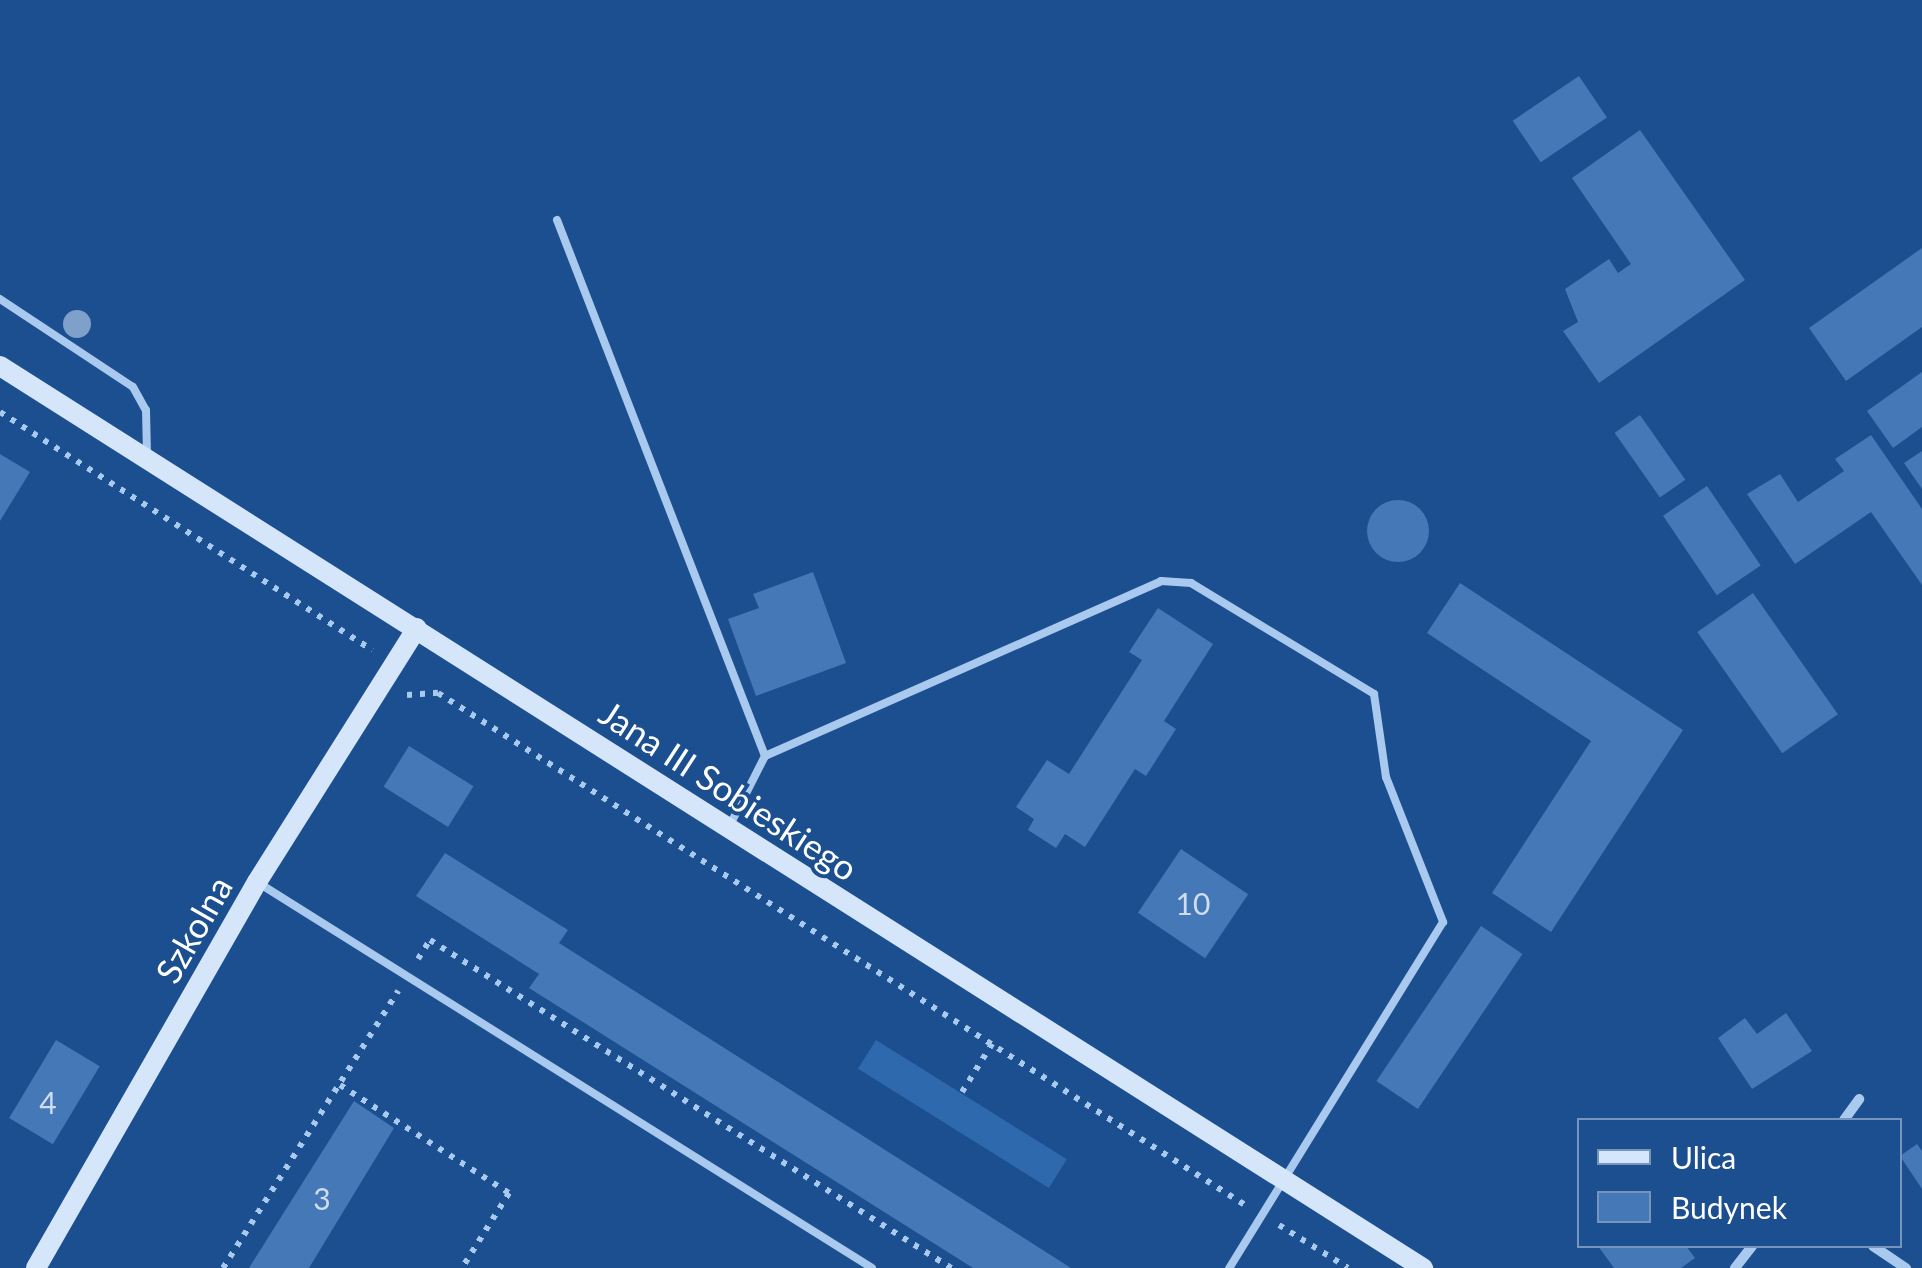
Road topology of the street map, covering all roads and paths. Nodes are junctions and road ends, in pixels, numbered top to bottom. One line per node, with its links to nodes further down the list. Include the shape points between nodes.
1 (557, 220): 10 (lane)
2 (0, 299): 5 (lane, via 134,386 146,410)
3 (0, 366): 5 (main road, Jana III Sobieskiego)
4 (0, 412): 7 (path)
5 (148, 458): 6 (main road, Jana III Sobieskiego)
6 (417, 628): 7 (main road, Szkolna); 11 (main road, Jana III Sobieskiego)
7 (394, 664): 8 (path); 12 (main road, Szkolna)
8 (420, 688): 9 (path); 14 (path)
9 (396, 706)
10 (765, 756): 11 (lane); 19 (lane, via 1161,581 1192,583 1374,694 1386,777 1443,922)
11 (728, 829): 19 (main road, Jana III Sobieskiego)
12 (257, 882): 13 (lane); 24 (main road, Szkolna)
13 (407, 976): 15 (path); 27 (lane); 28 (path, via 430,940)
14 (992, 1044): 16 (path); 20 (path)
15 (340, 1085): 25 (path); 26 (path, via 509,1193)
16 (962, 1092)
17 (1859, 1100): 18 (street)
18 (1846, 1118)
19 (1284, 1180): 29 (lane); 31 (main road, Jana III Sobieskiego)
20 (1245, 1205)
21 (1280, 1225): 30 (path)
22 (1750, 1248): 32 (street)
23 (1876, 1248): 33 (street)
24 (36, 1268)
25 (224, 1268)
26 (462, 1268)
27 (872, 1268)
28 (951, 1268)
29 (1229, 1268)
30 (1348, 1268)
31 (1423, 1268)
32 (1735, 1268)
33 (1906, 1268)

